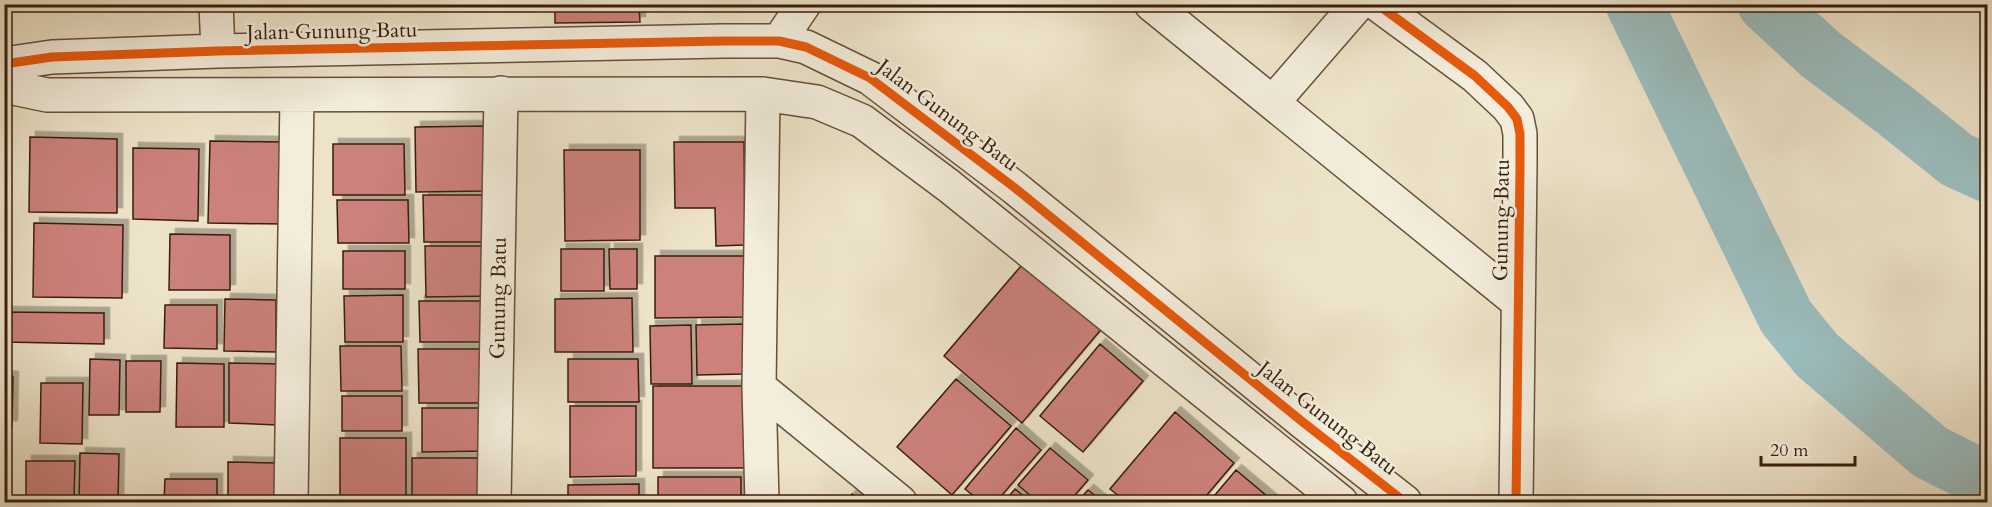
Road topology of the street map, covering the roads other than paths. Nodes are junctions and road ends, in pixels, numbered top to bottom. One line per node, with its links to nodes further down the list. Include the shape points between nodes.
1 (216, 4): 8 (street)
2 (804, 4): 6 (street)
3 (1151, 4): 15 (street)
4 (1358, 4): 15 (street)
5 (1377, 4): 18 (street, Gunung Batu, via 1475,76 1517,119)
6 (779, 41): 7 (street, Jalan Gunung Batu); 16 (street, Jalan Gunung Batu, via 806,47 870,78)
7 (570, 45): 8 (street, Jalan Gunung Batu); 12 (street)
8 (218, 51): 9 (street, Jalan Gunung Batu, via 52,57)
9 (4, 64)
10 (4, 86): 14 (street, via 46,95)
11 (501, 93): 12 (street); 14 (street); 21 (street, Gunung Batu)
12 (574, 94): 13 (street)
13 (763, 94): 17 (street, via 817,102 862,122); 19 (street)
14 (297, 95): 20 (street)
15 (1273, 102): 18 (street)
16 (972, 155): 17 (street); 25 (street, Jalan Gunung Batu)
17 (948, 186): 24 (street)
18 (1518, 303): 26 (street, Gunung Batu)
19 (759, 387): 22 (street); 23 (street)
20 (291, 502)
21 (494, 502)
22 (762, 502)
23 (900, 502)
24 (1341, 502)
25 (1405, 502)
26 (1516, 502)

